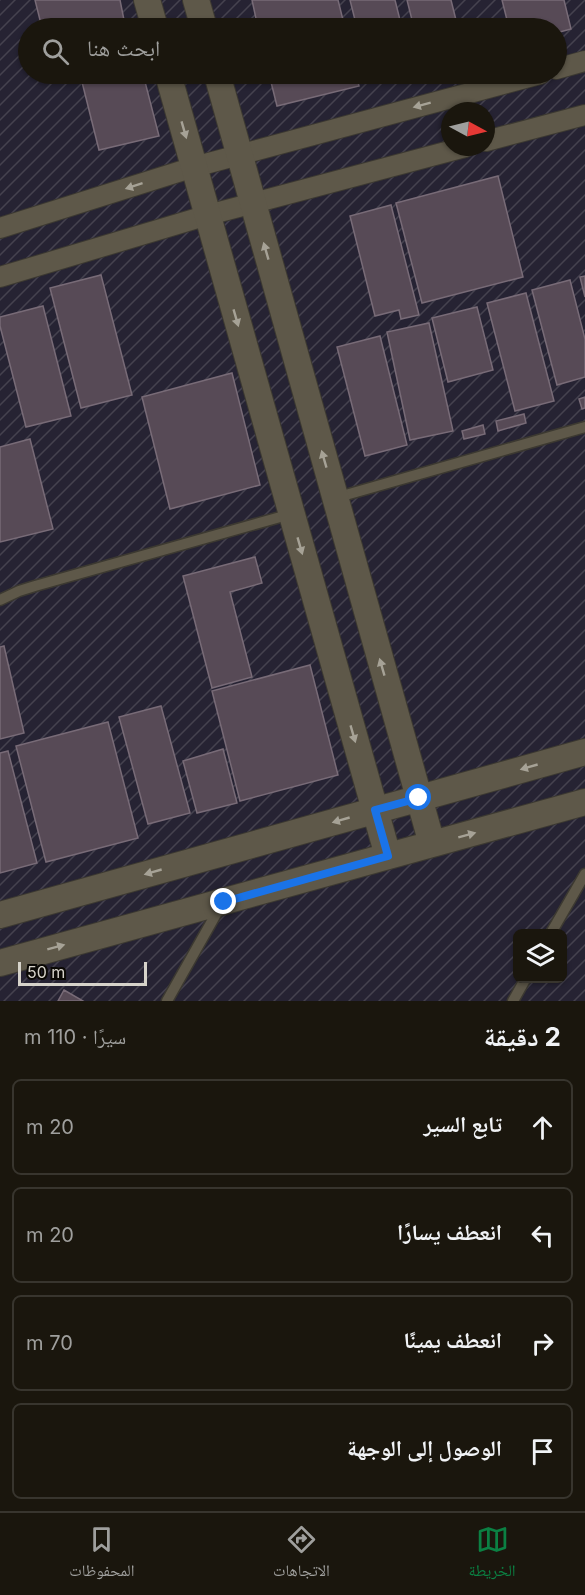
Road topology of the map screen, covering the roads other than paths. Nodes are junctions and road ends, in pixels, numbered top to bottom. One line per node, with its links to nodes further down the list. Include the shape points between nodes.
1 (147, 0): 3 (street)
2 (196, 0): 4 (street)
3 (152, 18)
4 (201, 18)
5 (585, 61): 6 (street)
6 (567, 66)
7 (171, 84): 14 (street, one-way to 14)
8 (220, 84): 13 (street)
9 (503, 84): 13 (street, one-way to 13)
10 (585, 115): 11 (street)
11 (495, 139)
12 (441, 153): 15 (street)
13 (239, 155): 14 (street); 15 (street)
14 (194, 167): 16 (street); 17 (street, one-way to 17)
15 (253, 203): 16 (street); 20 (street, one-way to 15)
16 (208, 215): 18 (street); 21 (street, one-way to 21)
17 (0, 228)
18 (0, 277)
19 (585, 427): 20 (lane)
20 (335, 498): 24 (street, one-way to 20)
21 (291, 514): 22 (lane, via 34,586); 26 (street, one-way to 26)
22 (0, 600)
23 (585, 752): 24 (street, one-way to 24)
24 (419, 798): 26 (street); 27 (street)
25 (585, 802): 27 (street, one-way to 25)
26 (375, 810): 28 (street); 31 (street, one-way to 31)
27 (432, 844): 28 (street)
28 (388, 856): 30 (street)
29 (585, 874): 32 (lane)
30 (224, 902): 33 (street, one-way to 30); 35 (lane)
31 (0, 915)
32 (553, 929)
33 (0, 963)
34 (523, 983): 36 (lane)
35 (167, 1001)
36 (513, 1001)

